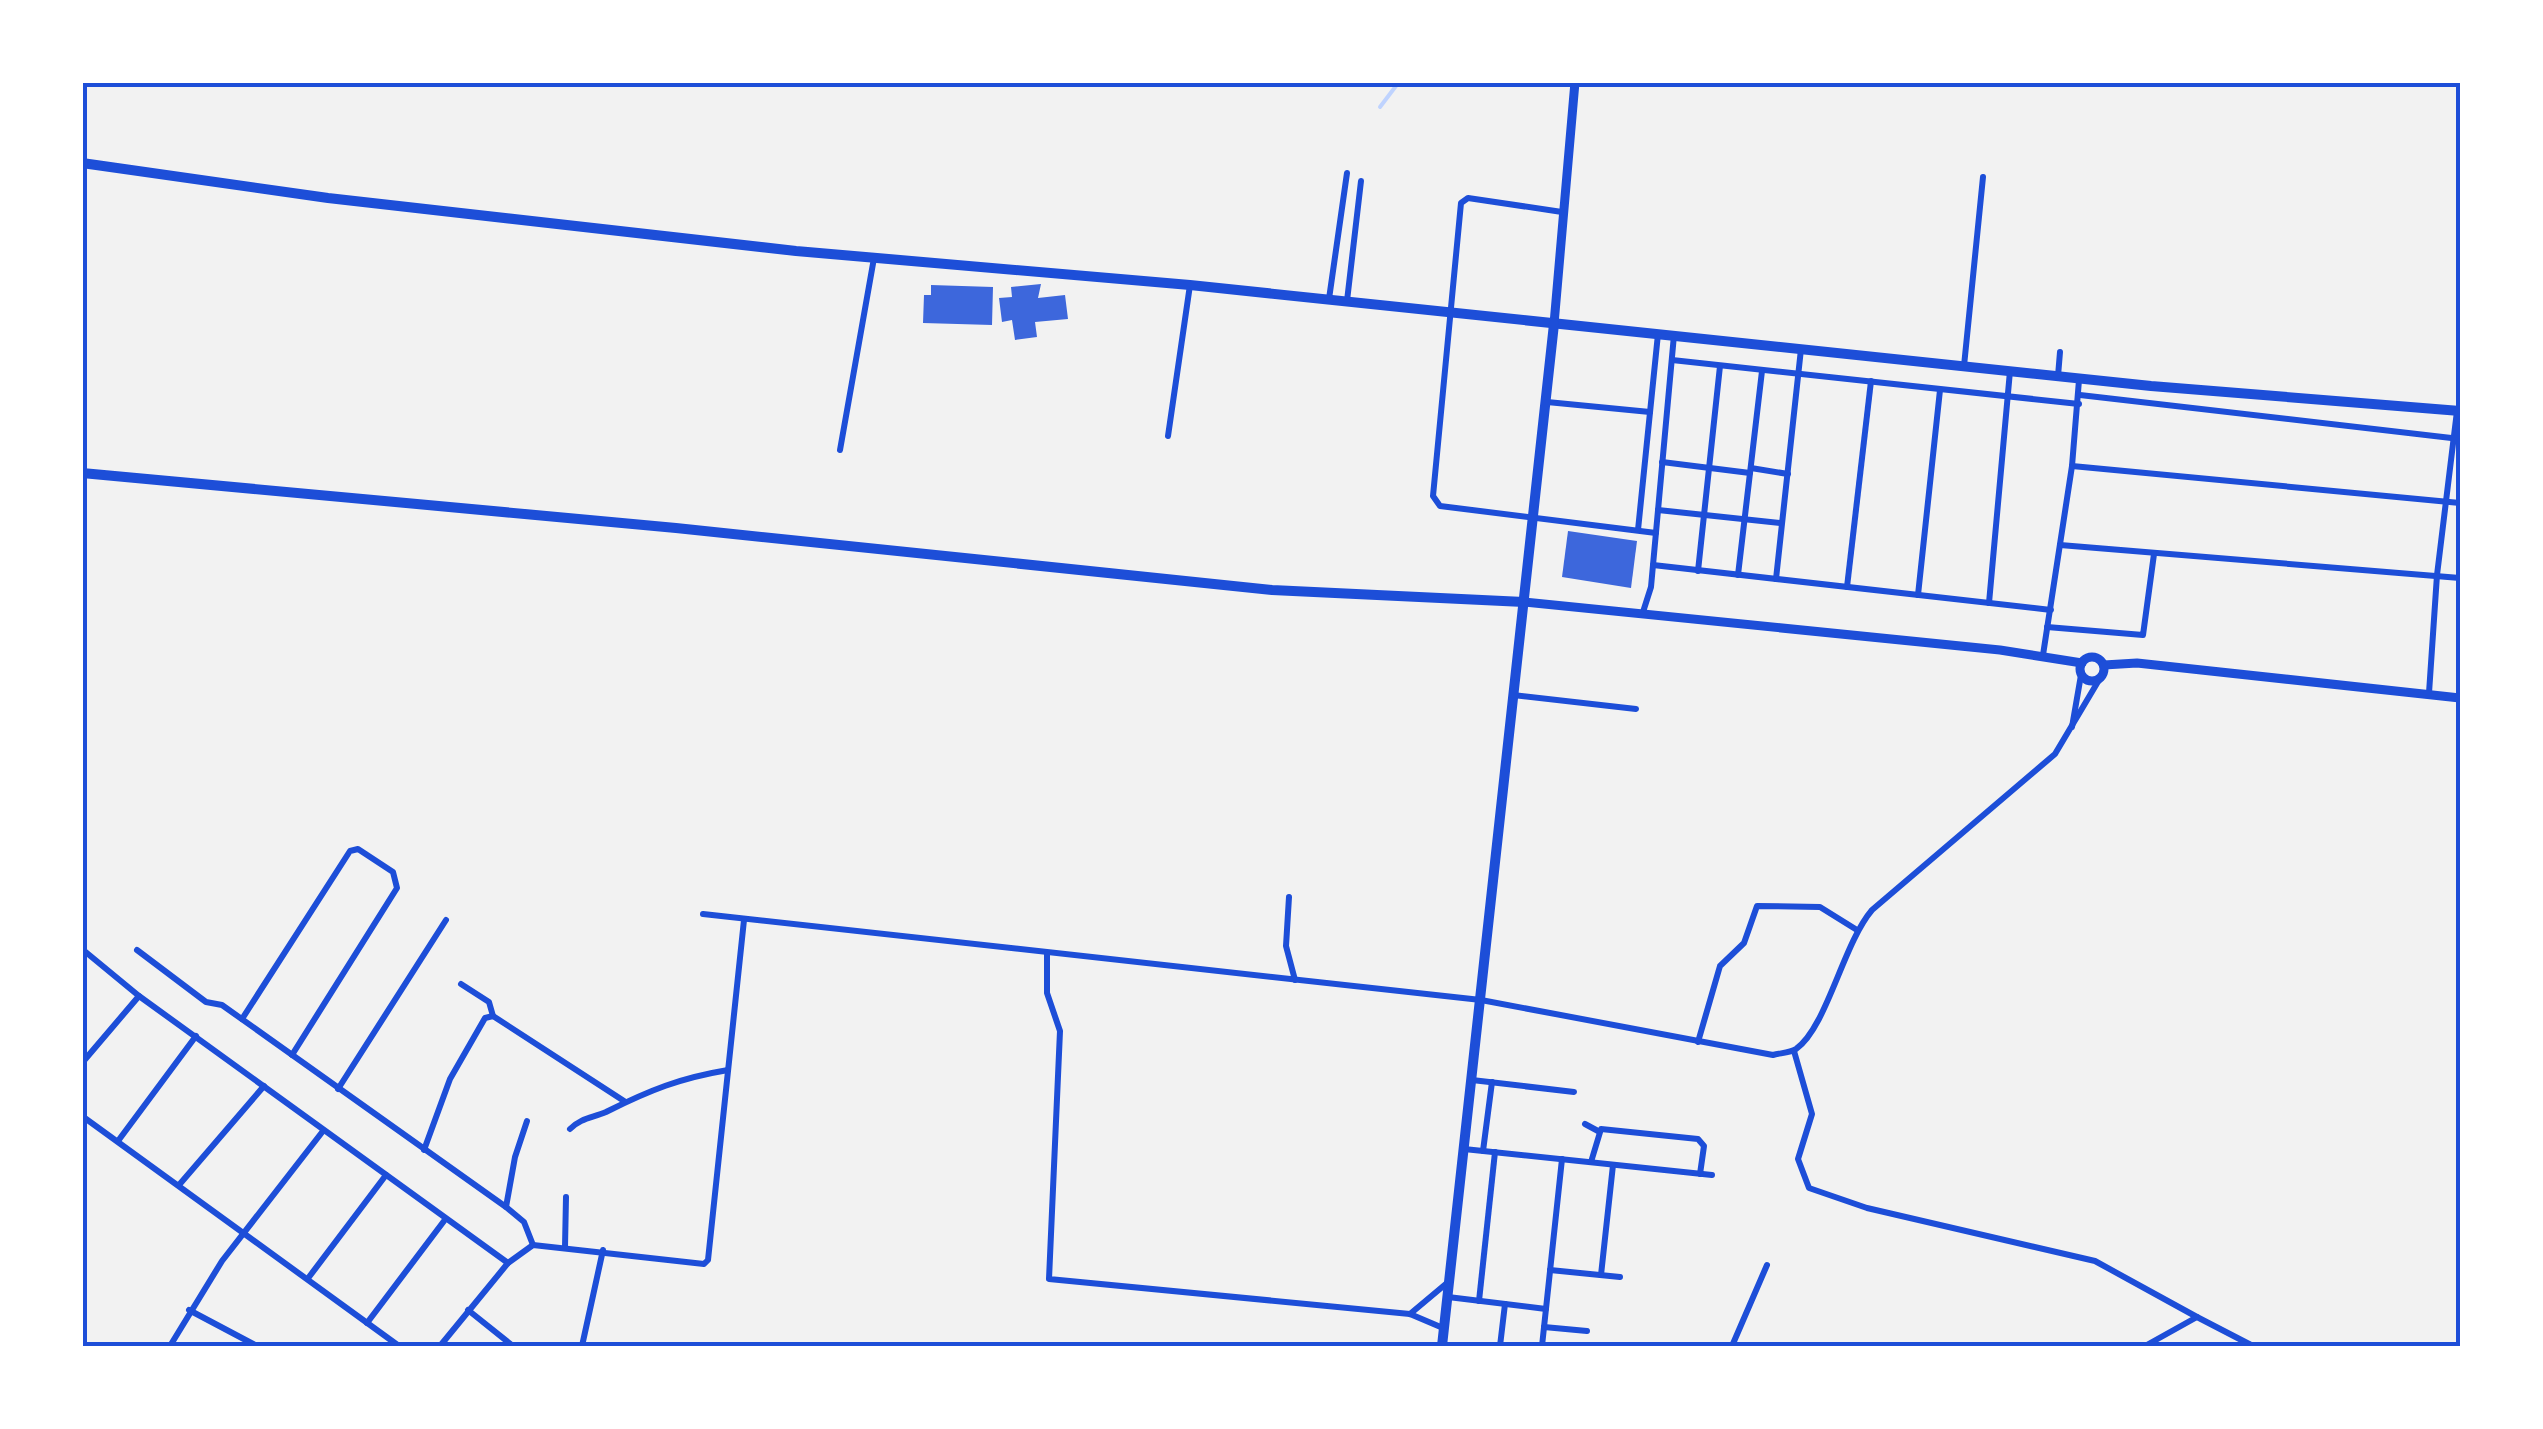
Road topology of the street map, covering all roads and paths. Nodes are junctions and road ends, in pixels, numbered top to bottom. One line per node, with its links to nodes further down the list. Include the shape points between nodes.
1 (1575, 82): 6 (street)
2 (82, 163): 7 (main road, via 328,198)
3 (1346, 172): 9 (street)
4 (1982, 177): 19 (street)
5 (1362, 181): 10 (street)
6 (1562, 212): 11 (street, via 1464,200); 12 (street)
7 (874, 258): 8 (main road); 34 (street)
8 (1190, 286): 9 (main road); 32 (street)
9 (1329, 300): 10 (main road)
10 (1346, 302): 11 (main road)
11 (1448, 313): 12 (main road); 44 (street, via 1436,503)
12 (1554, 324): 13 (main road); 29 (main road)
13 (1658, 332): 14 (main road); 31 (street)
14 (1674, 334): 15 (main road); 17 (street)
15 (1801, 348): 19 (main road); 22 (street)
16 (2060, 352): 23 (street)
17 (1672, 360): 18 (street); 35 (street)
18 (1720, 366): 21 (street); 37 (street)
19 (1964, 366): 20 (main road)
20 (2010, 370): 23 (main road); 27 (street)
21 (1762, 371): 22 (street); 38 (street)
22 (1798, 374): 25 (street); 40 (street)
23 (2058, 376): 24 (main road)
24 (2079, 378): 28 (street); 30 (main road)
25 (1870, 381): 26 (street); 58 (street)
26 (1940, 390): 27 (street); 59 (street)
27 (2008, 396): 28 (street); 61 (street)
28 (2080, 399): 33 (street); 36 (street)
29 (1546, 402): 31 (street); 44 (main road)
30 (2459, 411): 33 (street)
31 (1650, 412): 48 (street)
32 (1168, 436)
33 (2457, 438): 41 (street)
34 (840, 450)
35 (1662, 462): 37 (street); 43 (street)
36 (2072, 466): 41 (street); 50 (street)
37 (1709, 468): 38 (street); 45 (street)
38 (1751, 471): 40 (street); 46 (street)
39 (82, 472): 60 (main road, via 1272,590)
40 (1788, 474): 47 (street)
41 (2448, 502): 42 (street); 55 (street)
42 (2460, 503)
43 (1658, 510): 45 (street); 49 (street)
44 (1532, 516): 48 (street); 60 (main road)
45 (1704, 516): 46 (street); 53 (street)
46 (1744, 520): 47 (street); 54 (street)
47 (1782, 523): 57 (street)
48 (1638, 531): 49 (street)
49 (1656, 532): 52 (street)
50 (2060, 545): 51 (street); 62 (street)
51 (2154, 554): 55 (street); 64 (street, via 2143,635)
52 (1653, 565): 53 (street); 63 (street)
53 (1698, 570): 54 (street)
54 (1738, 575): 57 (street)
55 (2436, 575): 56 (street); 70 (street)
56 (2460, 578)
57 (1776, 579): 58 (street)
58 (1847, 587): 59 (street)
59 (1918, 595): 61 (street)
60 (1524, 602): 63 (street); 69 (main road)
61 (1988, 603): 62 (street)
62 (2051, 610): 64 (street)
63 (1643, 612): 65 (street)
64 (2047, 627): 65 (street)
65 (2043, 656): 67 (street)
66 (2104, 665): 67 (street, via 2093,657); 68 (street); 70 (street)
67 (2082, 669): 68 (street, via 2089,681); 73 (street)
68 (2099, 680): 73 (street)
69 (1513, 694): 72 (street); 85 (main road)
70 (2429, 694): 71 (street)
71 (2460, 698)
72 (1636, 709)
73 (2071, 734): 78 (street)
74 (1289, 897): 82 (street, via 1286,946)
75 (703, 914): 77 (street)
76 (446, 920): 97 (street)
77 (744, 920): 81 (street); 93 (street)
78 (1857, 930): 89 (street, via 1820,907 1757,906 1744,944 1720,966); 90 (street, via 1809,1034)
79 (82, 949): 84 (street)
80 (136, 950): 87 (street, via 206,1002 222,1004)
81 (1047, 954): 82 (street); 138 (street, via 1046,993 1060,1031 1049,1279)
82 (1294, 980): 85 (street)
83 (461, 984): 86 (street, via 489,1002)
84 (139, 996): 88 (street); 92 (street)
85 (1481, 1000): 89 (street); 94 (main road)
86 (489, 1017): 99 (street); 108 (street, via 450,1079)
87 (242, 1019): 91 (street); 91 (street, via 350,851 358,849 393,872 397,888)
88 (196, 1036): 96 (street); 106 (street)
89 (1698, 1042): 90 (street)
90 (1794, 1051): 139 (street, via 1812,1114 1798,1159 1809,1188 1867,1208 2095,1261)
91 (292, 1055): 97 (street)
92 (82, 1064)
93 (728, 1070): 99 (street, via 673,1080); 124 (street, via 708,1260)
94 (1472, 1080): 95 (street); 107 (main road)
95 (1492, 1082): 98 (street); 109 (street)
96 (264, 1086): 104 (street); 117 (street)
97 (338, 1089): 108 (street)
98 (1574, 1092)
99 (624, 1100): 103 (street)
100 (82, 1116): 106 (street)
101 (527, 1122): 119 (street)
102 (1585, 1124): 105 (street)
103 (570, 1128)
104 (322, 1131): 115 (street); 121 (street)
105 (1598, 1131): 112 (street); 114 (street, via 1700,1140)
106 (118, 1142): 117 (street)
107 (1464, 1149): 109 (street); 131 (main road)
108 (424, 1150): 119 (street)
109 (1483, 1151): 110 (street)
110 (1495, 1152): 111 (street); 133 (street)
111 (1562, 1160): 112 (street); 127 (street)
112 (1591, 1162): 113 (street)
113 (1613, 1165): 114 (street); 128 (street)
114 (1700, 1174): 116 (street)
115 (386, 1175): 120 (street); 129 (street)
116 (1712, 1175)
117 (179, 1185): 121 (street)
118 (566, 1197): 123 (street)
119 (506, 1207): 122 (street, via 524,1222)
120 (444, 1221): 125 (street); 140 (street)
121 (244, 1231): 129 (street); 136 (street)
122 (533, 1245): 123 (street); 125 (street)
123 (566, 1247): 124 (street)
124 (603, 1250): 149 (street)
125 (508, 1264): 137 (street)
126 (1768, 1265): 153 (street)
127 (1550, 1270): 128 (street); 135 (street)
128 (1601, 1276): 130 (street)
129 (308, 1277): 140 (street)
130 (1620, 1277)
131 (1448, 1282): 132 (main road); 138 (street)
132 (1446, 1297): 133 (street); 142 (main road)
133 (1479, 1301): 134 (street)
134 (1504, 1304): 135 (street); 151 (street)
135 (1546, 1309): 141 (street)
136 (189, 1310): 144 (street); 145 (street)
137 (468, 1310): 147 (street); 148 (street)
138 (1410, 1314): 142 (street)
139 (2197, 1317): 154 (street); 155 (street)
140 (367, 1323): 146 (street)
141 (1544, 1326): 143 (street); 152 (street)
142 (1443, 1328): 150 (main road)
143 (1587, 1330)
144 (170, 1346)
145 (256, 1346)
146 (399, 1346)
147 (440, 1346)
148 (513, 1346)
149 (582, 1346)
150 (1442, 1346)
151 (1500, 1346)
152 (1542, 1346)
153 (1732, 1346)
154 (2145, 1346)
155 (2252, 1346)

